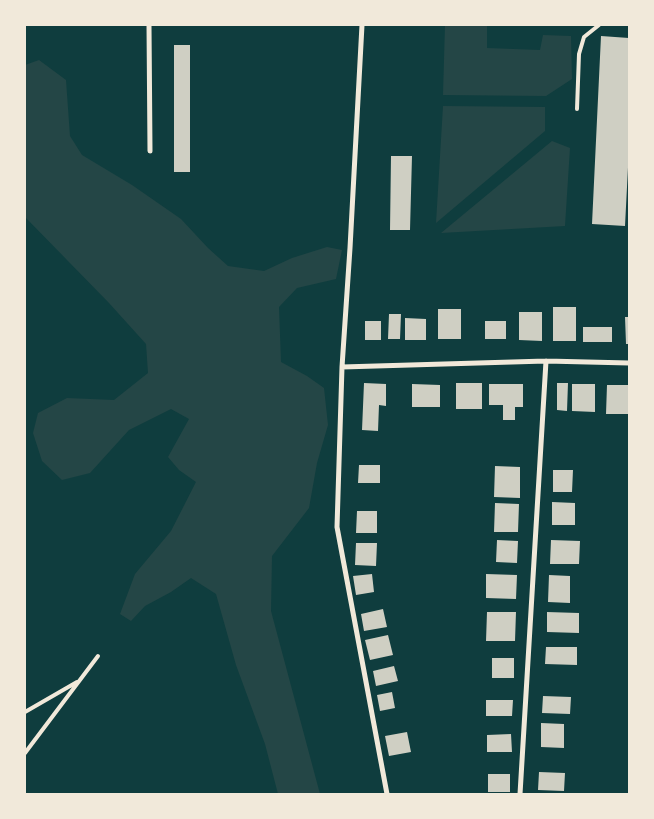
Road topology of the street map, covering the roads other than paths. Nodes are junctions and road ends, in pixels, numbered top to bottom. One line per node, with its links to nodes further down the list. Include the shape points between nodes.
1 (150, 25): 5 (street)
2 (362, 25): 8 (street)
3 (599, 25): 4 (lane, via 584,37 579,54)
4 (578, 108)
5 (150, 152)
6 (546, 361): 7 (street); 8 (street); 14 (street)
7 (629, 364)
8 (342, 367): 13 (street, via 337,527)
9 (98, 656): 10 (lane)
10 (79, 681): 11 (lane); 12 (lane)
11 (25, 712)
12 (25, 753)
13 (388, 794)
14 (520, 794)

